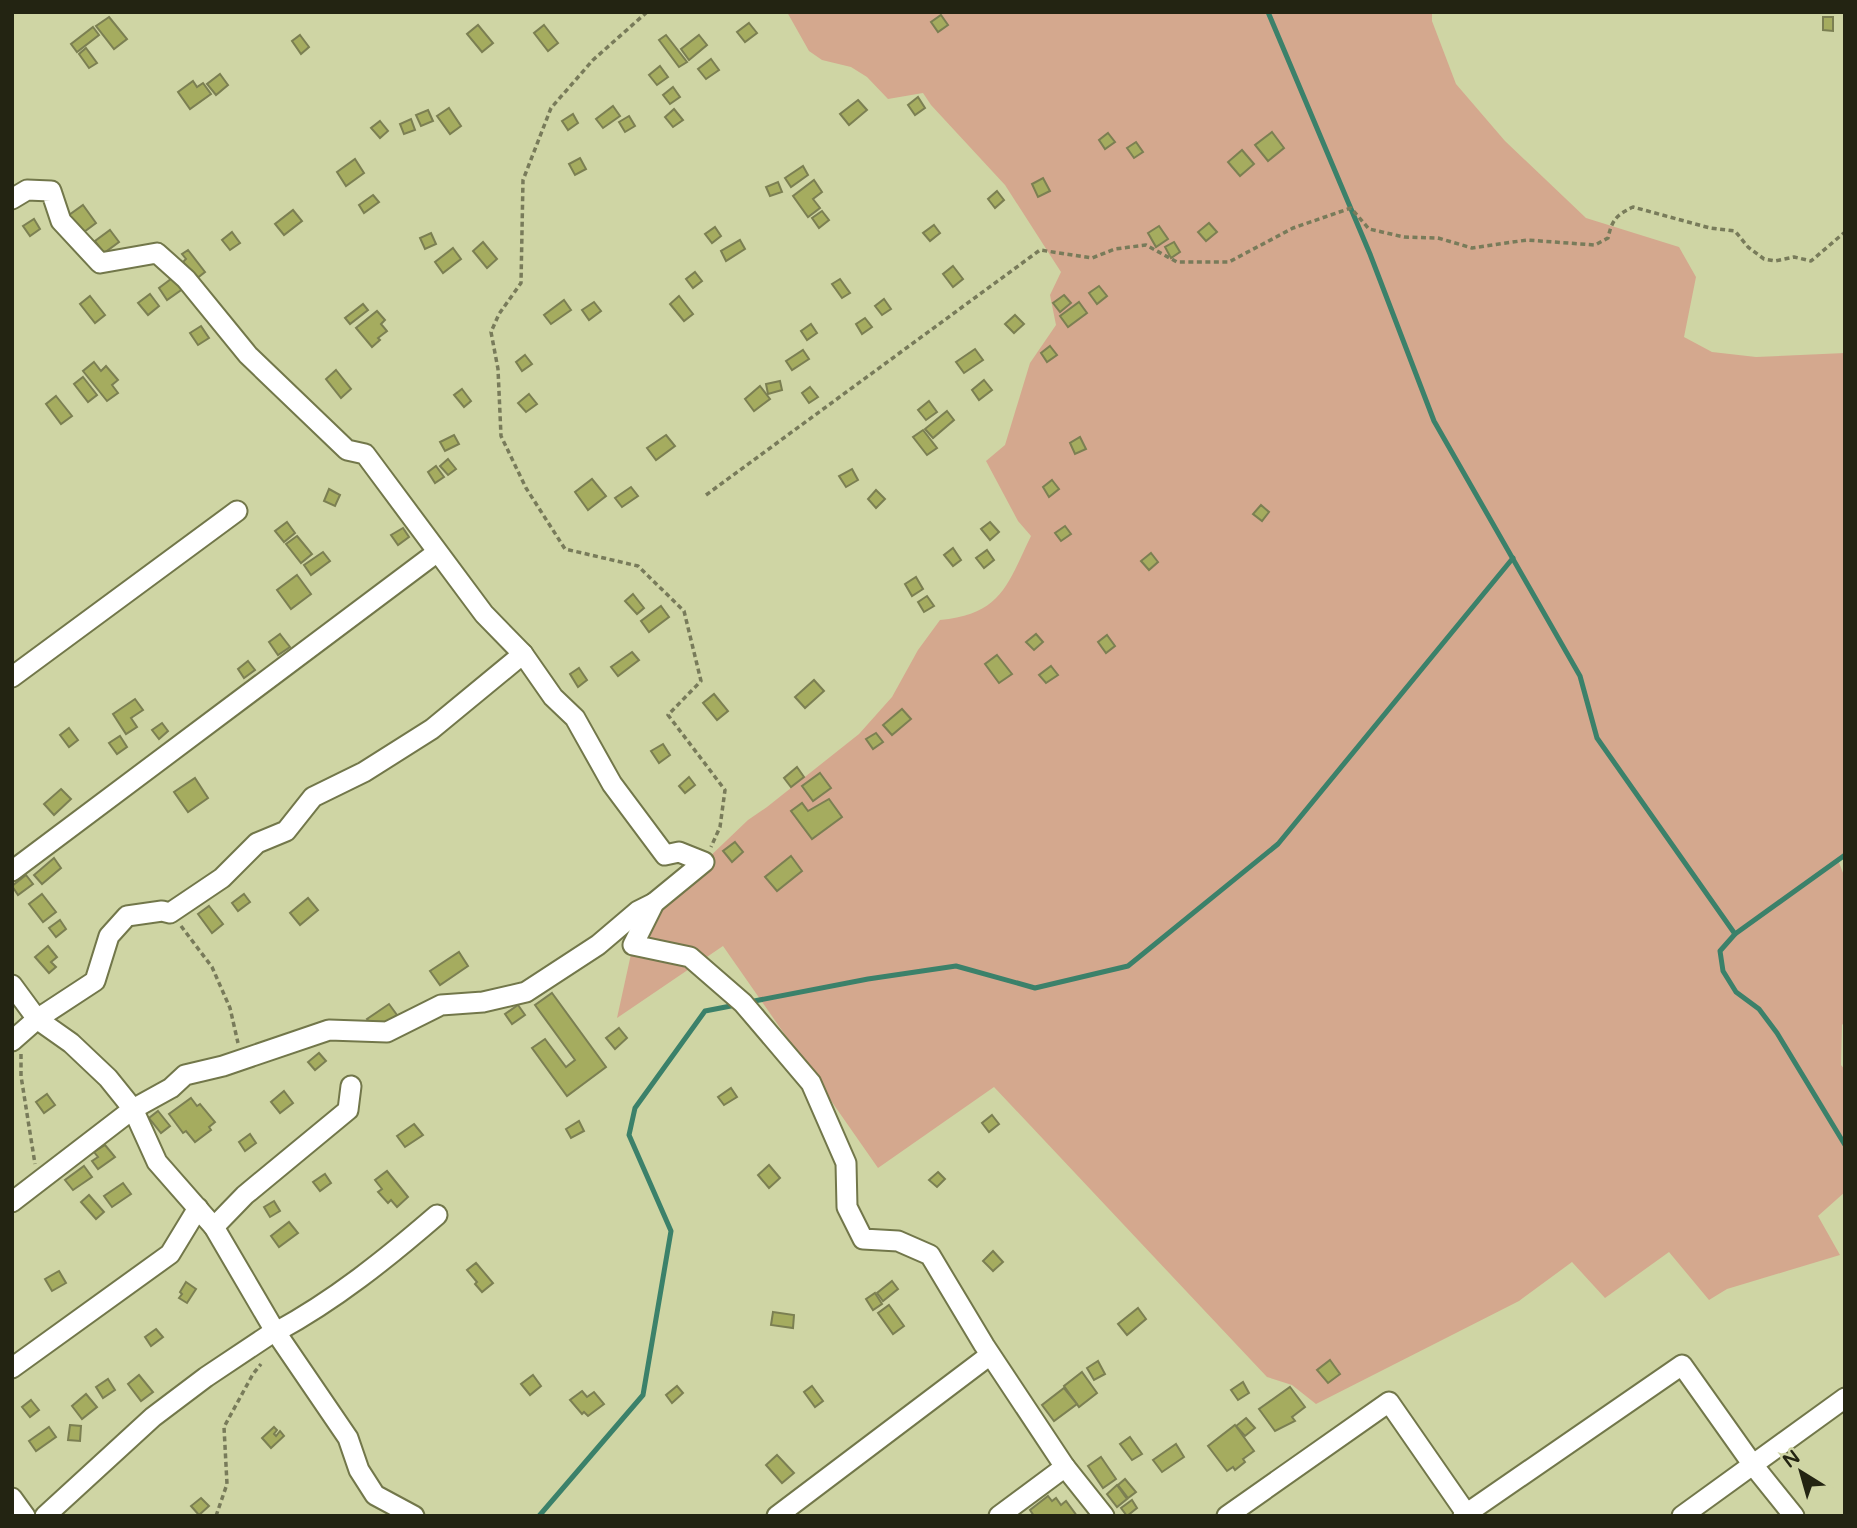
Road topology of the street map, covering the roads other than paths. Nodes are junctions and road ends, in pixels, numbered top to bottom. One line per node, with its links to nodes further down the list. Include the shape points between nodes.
1 (12, 199): 3 (street, via 27,190 51,191 61,221 100,263 156,253 186,279 247,355 346,450 365,454)
2 (237, 511): 5 (street)
3 (436, 553): 4 (street); 6 (street)
4 (523, 654): 7 (street, via 553,697 575,718 612,784 665,855 679,852 704,862); 9 (street, via 432,729 364,772 313,797 286,831 257,843 222,878 170,912 127,916 109,936 95,981)
5 (12, 677)
6 (12, 871)
7 (654, 903): 12 (street, via 526,992 441,1005 387,1032 329,1030 185,1075); 18 (street, via 633,945 690,957 766,1029 811,1083 846,1163 847,1207 863,1239 898,1241 930,1255)
8 (12, 985): 9 (street)
9 (37, 1019): 10 (street); 12 (street, via 71,1042)
10 (14, 1040)
11 (351, 1086): 16 (street, via 348,1110)
12 (133, 1110): 13 (street); 14 (street, via 157,1162)
13 (12, 1202)
14 (198, 1208): 16 (street); 19 (street, via 170,1254)
15 (438, 1215): 17 (street, via 345,1289)
16 (214, 1227): 17 (street)
17 (275, 1331): 26 (street, via 153,1417); 27 (street, via 348,1437 359,1470 375,1495)
18 (990, 1354): 22 (street); 28 (street)
19 (12, 1368)
20 (1845, 1398): 21 (street)
21 (1753, 1465): 24 (street, via 1682,1365); 32 (street); 33 (street)
22 (1065, 1467): 29 (street); 30 (street)
23 (12, 1498): 25 (street)
24 (1466, 1515): 31 (street, via 1389,1402)
25 (25, 1516)
26 (45, 1516)
27 (414, 1516)
28 (777, 1516)
29 (999, 1516)
30 (1104, 1516)
31 (1227, 1516)
32 (1682, 1516)
33 (1794, 1516)

